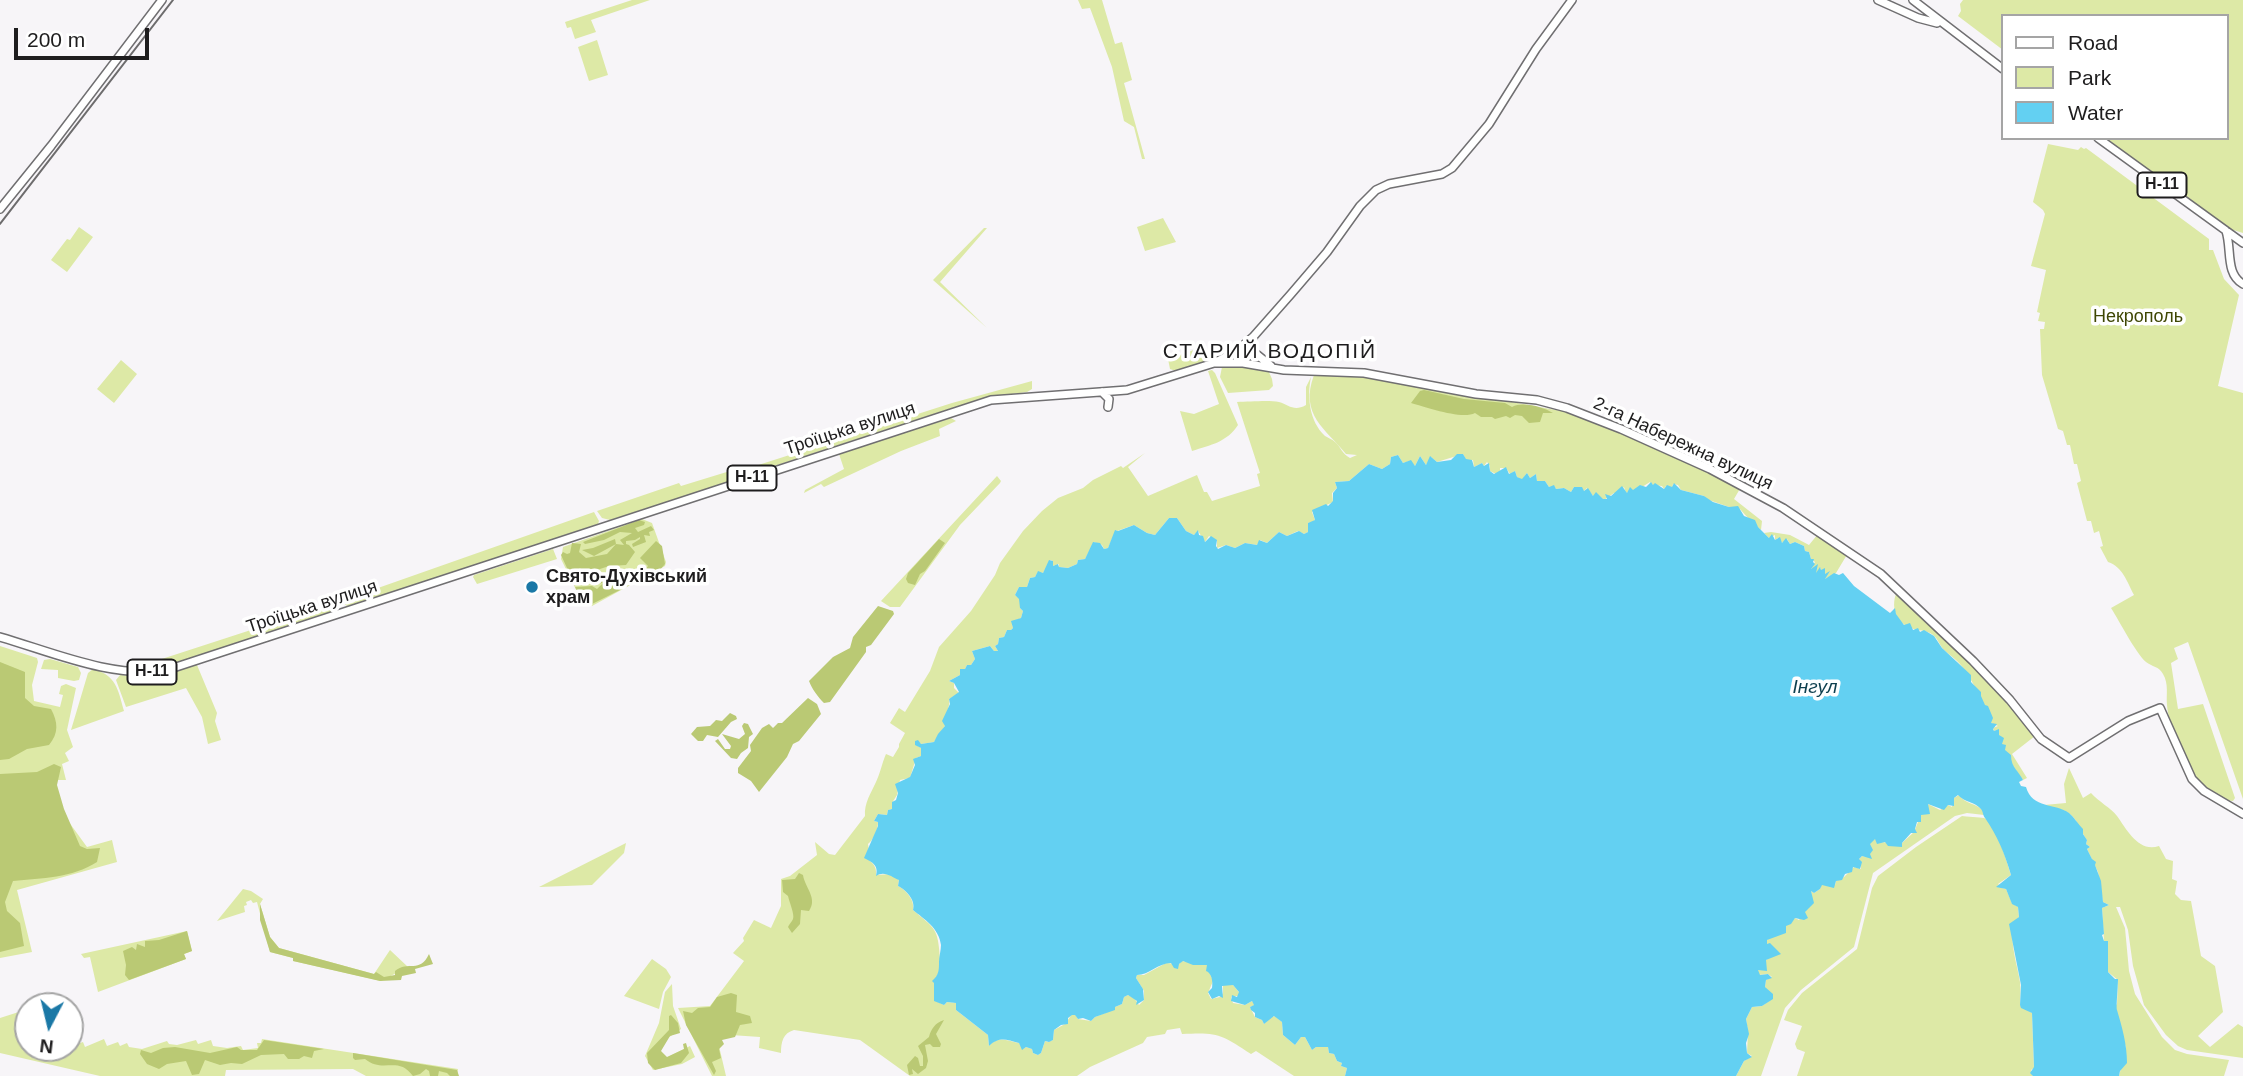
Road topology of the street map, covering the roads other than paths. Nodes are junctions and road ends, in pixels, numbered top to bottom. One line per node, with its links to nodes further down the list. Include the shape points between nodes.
1 (162, 0): 8 (main road)
2 (1572, 0): 14 (main road, Троїцька вулиця / Н-11, via 1489,124 1452,167 1442,174 1376,190)
3 (1878, 0): 5 (main road)
4 (1913, 0): 5 (main road)
5 (1941, 24): 6 (main road)
6 (2002, 68)
7 (2101, 140): 9 (main road, Н-11)
8 (0, 209)
9 (2227, 232): 10 (main road); 11 (main road, Н-11); 12 (main road)
10 (2243, 235)
11 (2243, 245): 12 (main road, Н-11)
12 (2231, 262): 13 (main road, via 2234,276)
13 (2243, 284)
14 (1245, 345): 15 (main road, Троїцька вулиця / Н-11); 16 (main road)
15 (1214, 363): 16 (main road, 2-га Набережна вулиця); 17 (main road, Троїцька вулиця / Н-11, via 1127,390)
16 (1275, 369): 20 (main road, 2-га Набережна вулиця, via 1363,373 1537,400 1620,429 1710,469 1783,508 1881,574 1973,661 2041,739 2069,758 2128,721 2160,708 2192,779)
17 (1102, 392): 18 (main road, via 1109,399); 19 (main road, Троїцька вулиця / Н-11, via 991,400 167,670 115,670)
18 (1108, 407)
19 (0, 637)
20 (2240, 812)

